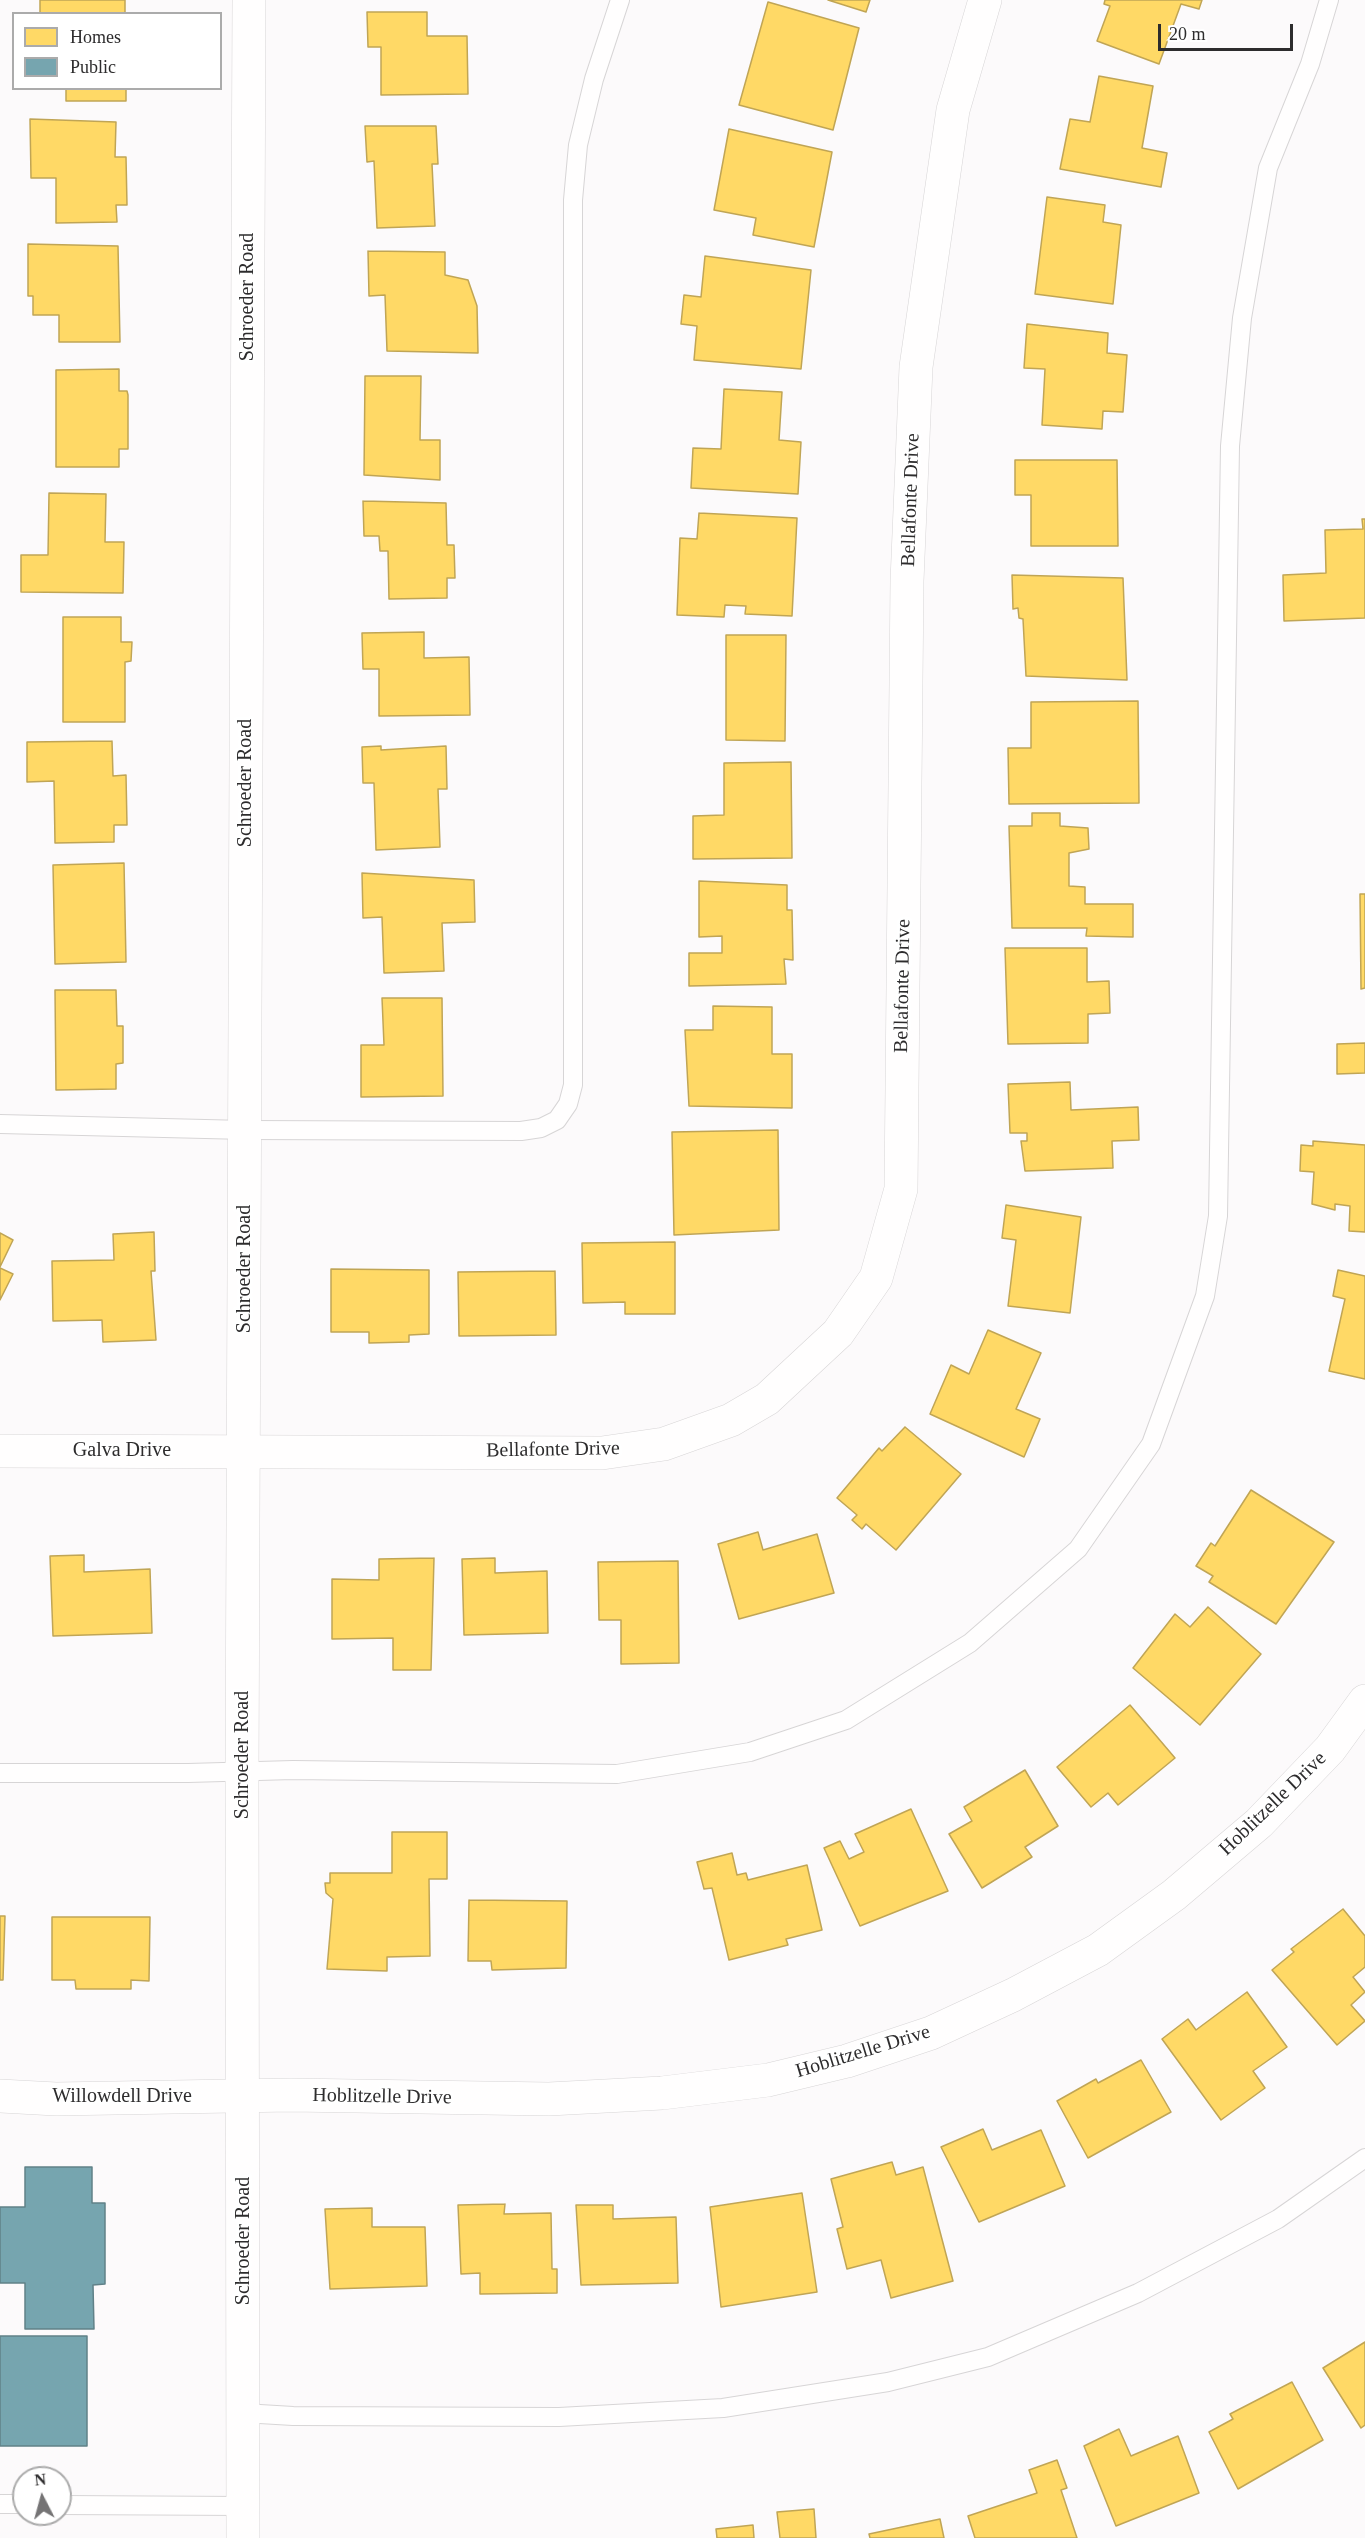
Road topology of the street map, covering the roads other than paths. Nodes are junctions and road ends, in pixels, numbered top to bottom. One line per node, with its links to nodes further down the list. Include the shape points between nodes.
1 (249, 0): 6 (street, Schroeder Road)
2 (620, 0): 6 (lane, via 580,134 573,200 573,1085 568,1104 557,1120 541,1128 520,1131)
3 (985, 0): 8 (street, Bellafonte Drive, via 953,110 916,367 907,581 901,1189 876,1278 838,1333 766,1399 731,1420 664,1444 602,1453)
4 (1329, 0): 11 (lane, via 1310,64 1268,168 1242,318 1230,446 1218,1216 1205,1296 1151,1444 1078,1549 970,1643 846,1720 750,1752 617,1774 293,1770)
5 (0, 1124): 6 (lane)
6 (246, 1130): 8 (street, Schroeder Road)
7 (0, 1450): 8 (street, Galva Drive)
8 (244, 1450): 11 (street, Schroeder Road)
9 (1365, 1701): 12 (street, Hoblitzelle Drive, via 1330,1749 1259,1823 1174,1895 1098,1950 931,2033 848,2061 768,2080 662,2094 549,2099)
10 (0, 1773): 11 (lane)
11 (242, 1773): 12 (street, Schroeder Road)
12 (244, 2095): 13 (street, Willowdell Drive, via 56,2099); 15 (street, Schroeder Road)
13 (0, 2096)
14 (1365, 2158): 15 (lane, via 1278,2219 1138,2293 988,2356 888,2382 723,2408 559,2417)
15 (243, 2413): 17 (street, Schroeder Road)
16 (72, 2506): 17 (lane)
17 (243, 2522)

